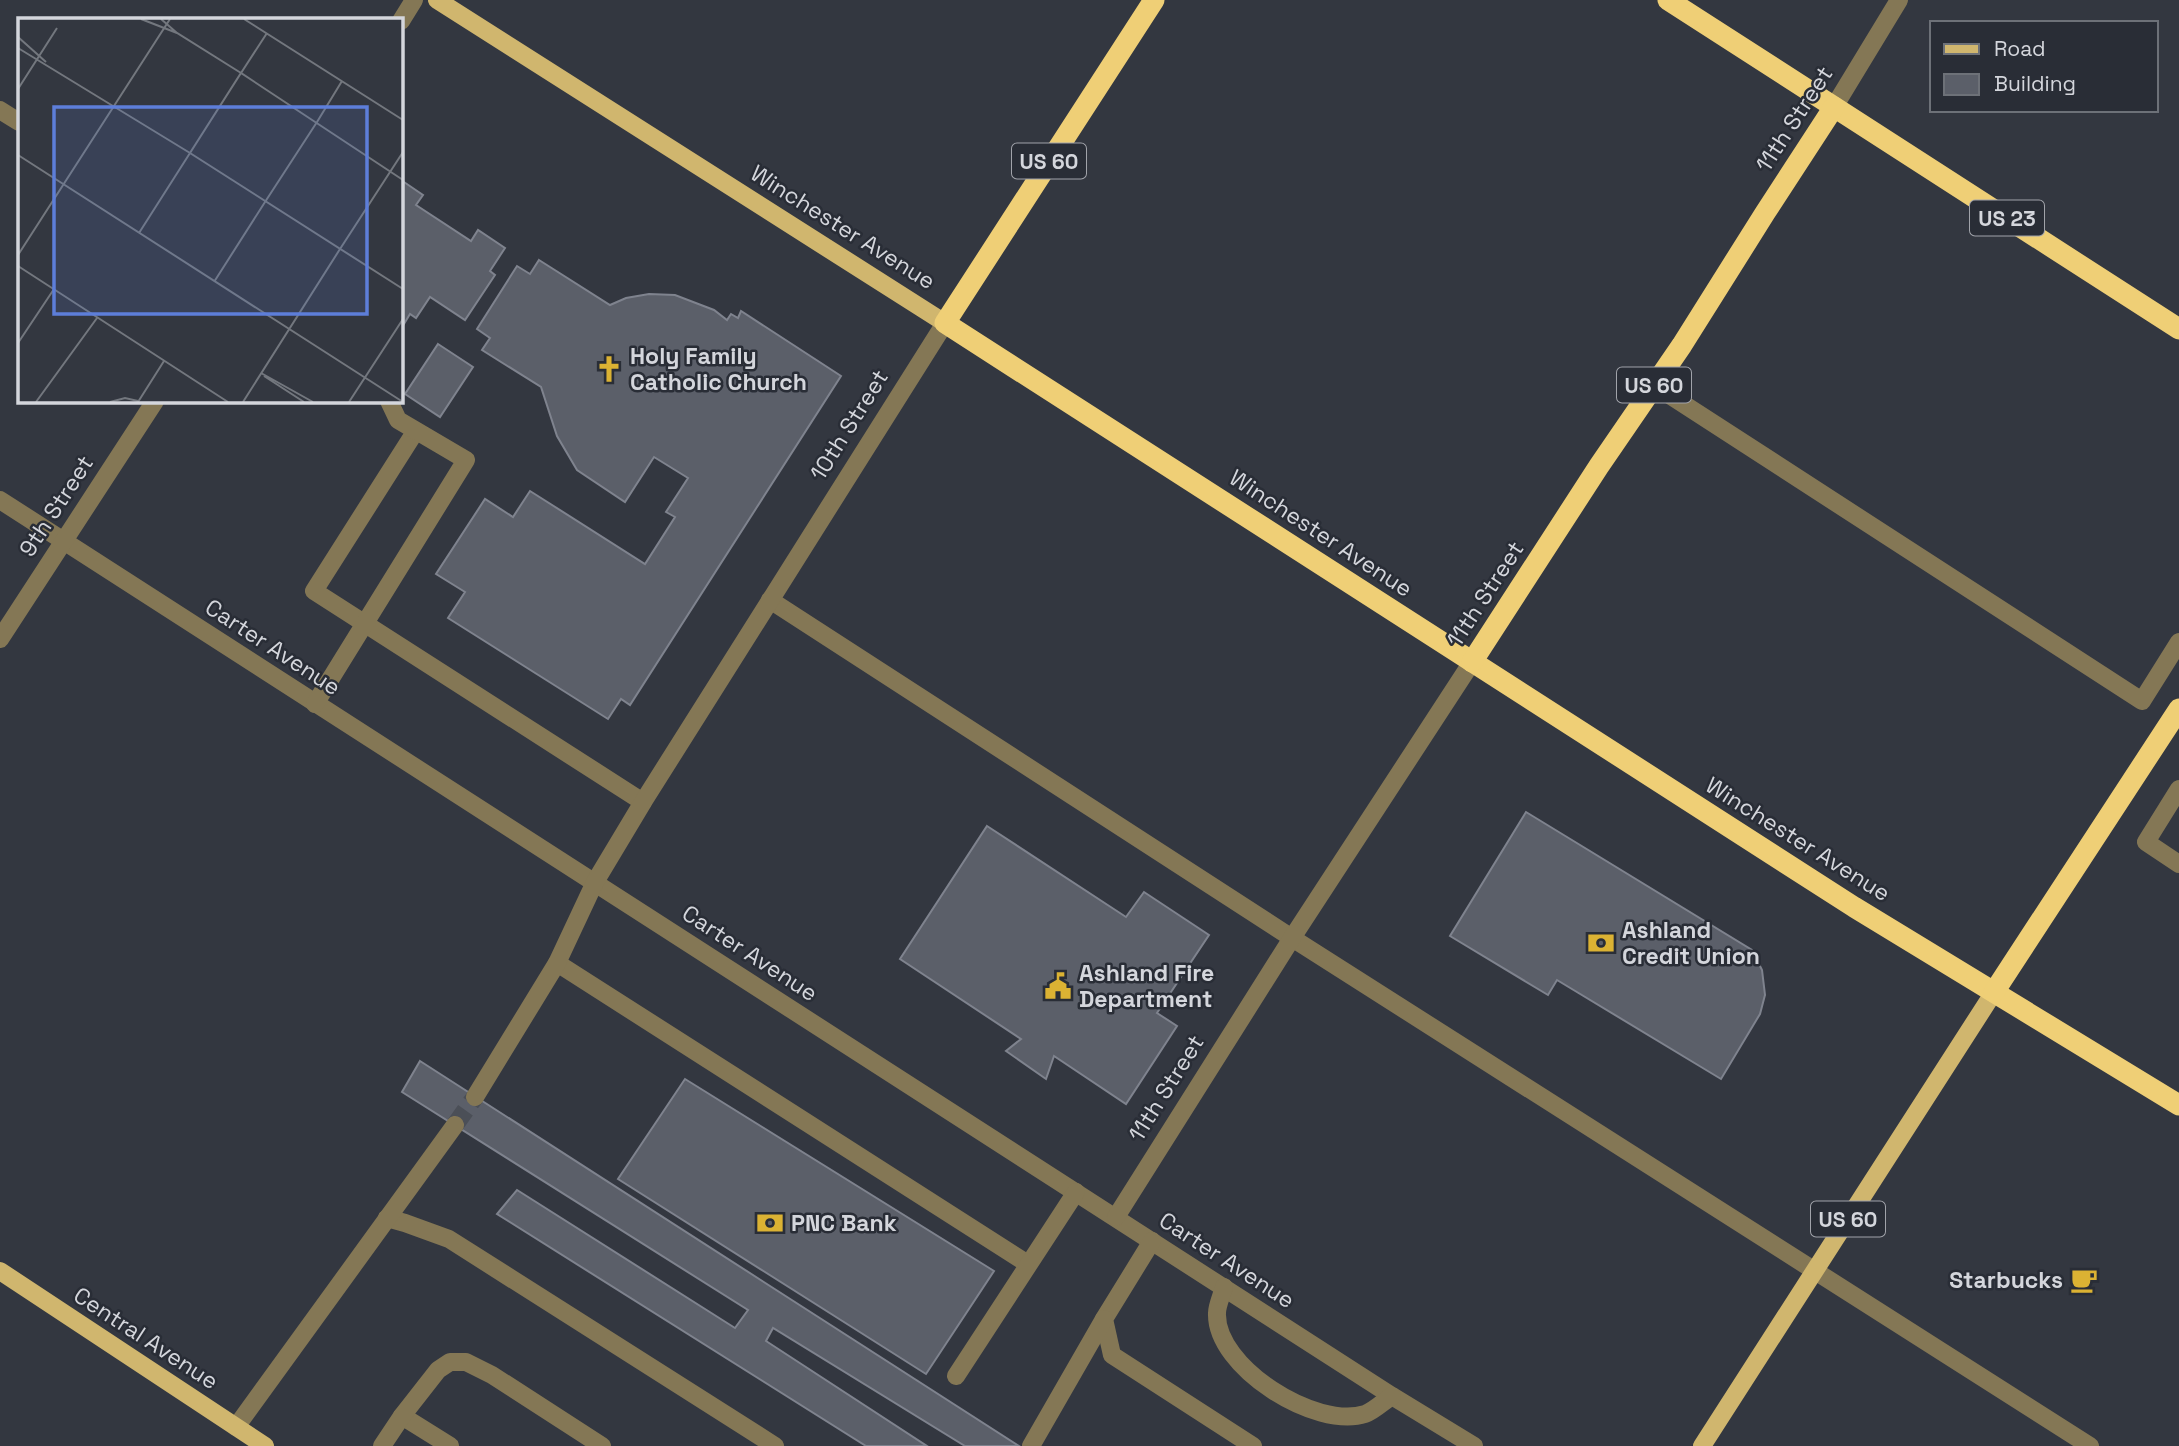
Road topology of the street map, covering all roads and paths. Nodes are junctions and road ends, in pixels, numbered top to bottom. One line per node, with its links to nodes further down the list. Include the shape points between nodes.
1 (414, 0): 6 (street)
2 (437, 0): 10 (main road, Winchester Avenue)
3 (1154, 0): 10 (highway, 10th Street / US 60)
4 (1668, 0): 7 (highway, US 23)
5 (1899, 0): 7 (street, 11th Street)
6 (402, 19)
7 (1834, 107): 11 (highway, US 23); 12 (highway, 11th Street / US 60)
8 (0, 110): 9 (street)
9 (18, 121)
10 (945, 323): 18 (street, 10th Street); 22 (highway, Winchester Avenue)
11 (2179, 329)
12 (1654, 385): 21 (street, via 2142,701); 22 (highway, 11th Street / US 60)
13 (154, 402): 17 (street, 9th Street)
14 (389, 402): 15 (street, via 398,420)
15 (415, 432): 19 (street, via 314,591); 19 (street, via 466,460)
16 (0, 500): 17 (street, Carter Avenue)
17 (62, 541): 20 (street, 9th Street); 23 (street, Carter Avenue)
18 (770, 600): 26 (street, 10th Street); 29 (street)
19 (366, 624): 23 (street); 26 (street)
20 (0, 639)
21 (2179, 642)
22 (1472, 662): 29 (street, 11th Street); 31 (highway, Winchester Avenue)
23 (315, 704): 28 (street, Carter Avenue)
24 (2179, 709): 31 (highway)
25 (2179, 789): 27 (street, via 2147,842)
26 (643, 802): 28 (street, 10th Street)
27 (2179, 864)
28 (595, 882): 30 (street, 10th Street); 35 (street, Carter Avenue)
29 (1292, 938): 36 (street, 11th Street); 41 (street)
30 (557, 963): 32 (street, 10th Street); 39 (street)
31 (1994, 992): 33 (highway, Winchester Avenue); 41 (main road, US 60)
32 (475, 1097)
33 (2179, 1105)
34 (455, 1125): 37 (street)
35 (1076, 1192): 36 (street, Carter Avenue); 39 (street)
36 (1116, 1217): 38 (street, Carter Avenue)
37 (387, 1218): 47 (street); 52 (street, via 449,1239)
38 (1152, 1241): 42 (street, Carter Avenue); 43 (street)
39 (1028, 1264): 44 (street)
40 (0, 1271): 47 (main road, Central Avenue)
41 (1814, 1271): 56 (main road, US 60); 57 (street)
42 (1224, 1287): 45 (street, Carter Avenue); 45 (street, via 1217,1314 1221,1333 1243,1368 1264,1384 1305,1409 1325,1414 1366,1414)
43 (1104, 1320): 53 (street); 54 (street, via 1112,1354)
44 (956, 1376)
45 (1392, 1396): 55 (street, Carter Avenue)
46 (402, 1416): 49 (street); 50 (street); 51 (street, via 438,1370 450,1362 466,1362)
47 (236, 1427): 48 (main road, Central Avenue)
48 (265, 1446)
49 (382, 1446)
50 (450, 1446)
51 (602, 1446)
52 (775, 1446)
53 (1031, 1446)
54 (1254, 1446)
55 (1474, 1446)
56 (1702, 1446)
57 (2090, 1446)

